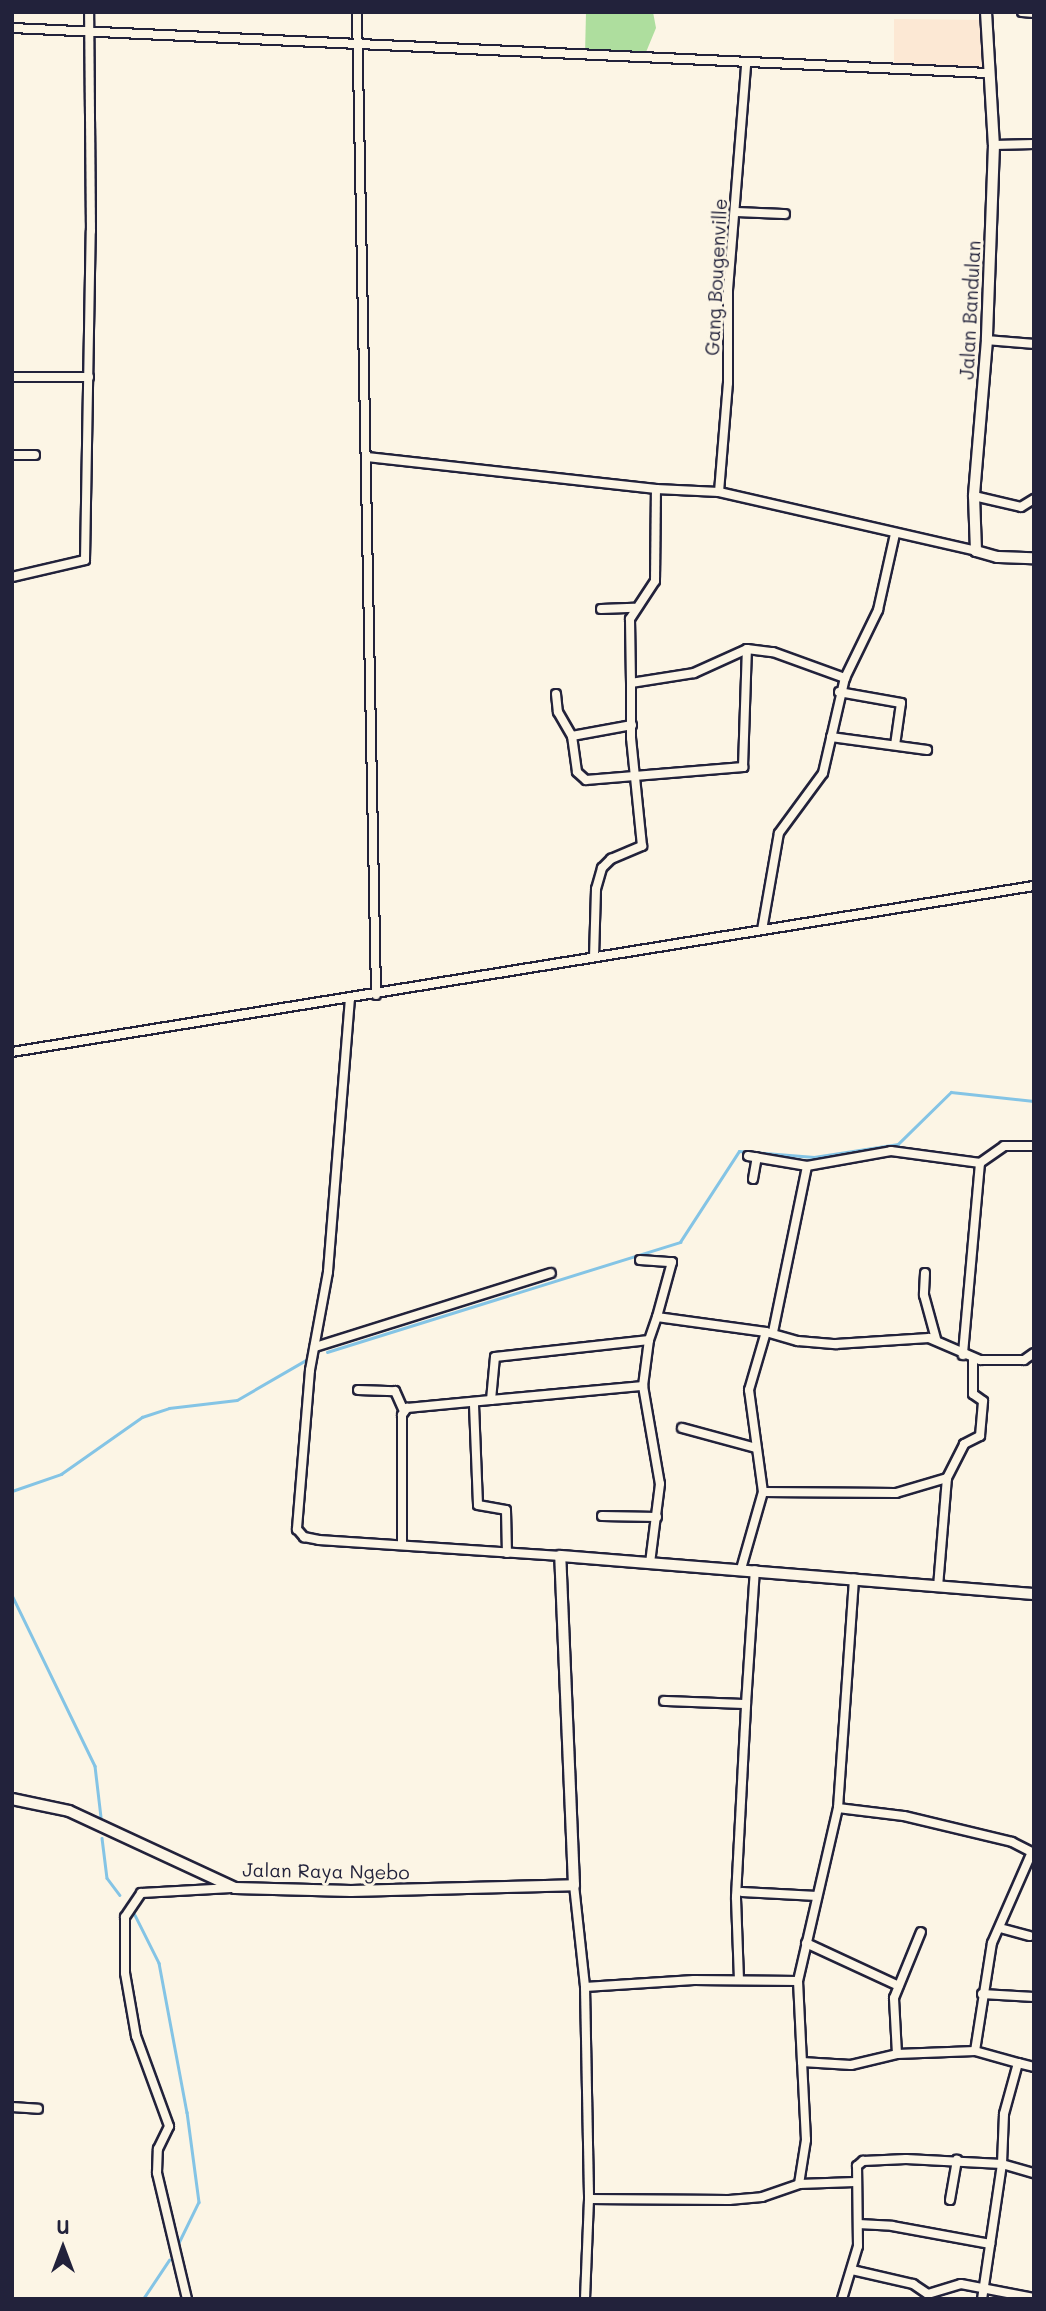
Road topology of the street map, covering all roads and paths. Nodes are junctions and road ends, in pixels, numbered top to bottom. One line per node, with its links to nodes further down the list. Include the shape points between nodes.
1 (89, 12): 7 (street)
2 (357, 12): 8 (street)
3 (986, 12): 10 (street, Jalan Bandulan)
4 (1022, 12): 5 (street)
5 (1034, 13)
6 (12, 29): 7 (street)
7 (89, 35): 8 (street); 18 (street)
8 (359, 46): 9 (street); 21 (street)
9 (746, 64): 10 (street); 13 (street, Gang Bougenville)
10 (988, 73): 12 (street, Jalan Bandulan)
11 (1034, 144): 12 (street)
12 (994, 145): 15 (street, Jalan Bandulan)
13 (735, 212): 14 (street); 23 (street, Gang Bougenville)
14 (785, 214)
15 (987, 340): 16 (street); 24 (street, Jalan Bandulan)
16 (1034, 344)
17 (12, 377): 18 (street)
18 (89, 377): 29 (street, via 85,560)
19 (12, 455): 20 (street)
20 (35, 455)
21 (367, 457): 22 (street); 46 (street)
22 (656, 489): 23 (street); 30 (street, via 655,581)
23 (719, 492): 26 (street)
24 (974, 496): 25 (street, via 1021,507); 27 (street, Jalan Bandulan)
25 (1034, 499)
26 (895, 534): 27 (street); 33 (street, via 878,610)
27 (976, 551): 28 (street)
28 (1034, 558)
29 (12, 577)
30 (634, 608): 31 (street); 34 (street, via 628,636)
31 (601, 609)
32 (747, 649): 33 (street, via 773,652); 34 (street, via 694,673); 42 (street, via 743,767)
33 (845, 678): 35 (street)
34 (631, 683): 37 (street)
35 (839, 692): 39 (street); 40 (street, via 901,703)
36 (556, 694): 38 (street, via 558,712)
37 (632, 725): 38 (street); 42 (street)
38 (572, 736): 42 (street, via 581,777 595,781)
39 (831, 737): 40 (street); 44 (street, via 823,773 779,833)
40 (895, 745): 41 (street)
41 (927, 750)
42 (635, 775): 45 (street, via 642,846 611,859 602,868 596,889)
43 (1034, 886): 44 (street)
44 (762, 930): 45 (street)
45 (594, 957): 46 (street)
46 (376, 995): 47 (street)
47 (350, 998): 48 (street); 60 (street, via 329,1259)
48 (12, 1052)
49 (1034, 1146): 50 (street, via 1004,1146)
50 (980, 1163): 51 (street, via 878,1150); 62 (street)
51 (807, 1166): 52 (street, via 753,1156); 57 (street)
52 (753, 1179)
53 (640, 1260): 56 (street, via 671,1262)
54 (551, 1273): 60 (street)
55 (925, 1273): 58 (street, via 924,1295)
56 (657, 1317): 57 (street); 59 (street)
57 (770, 1332): 58 (street, via 798,1341 836,1344); 70 (street, via 749,1390)
58 (936, 1339): 62 (street)
59 (649, 1340): 64 (street); 66 (street, via 495,1357)
60 (315, 1347): 75 (street, via 297,1529 304,1537 319,1540)
61 (1034, 1353): 63 (street, via 1024,1360)
62 (963, 1355): 63 (street)
63 (972, 1358): 71 (street, via 973,1394 983,1401 980,1436 964,1444)
64 (643, 1386): 66 (street); 74 (street, via 656,1444)
65 (358, 1390): 68 (street, via 395,1391)
66 (491, 1400): 67 (street)
67 (474, 1405): 68 (street); 76 (street, via 478,1506 506,1510)
68 (404, 1411): 75 (street)
69 (682, 1428): 70 (street)
70 (756, 1448): 72 (street)
71 (947, 1478): 72 (street, via 896,1493); 82 (street)
72 (763, 1492): 79 (street)
73 (602, 1516): 74 (street)
74 (657, 1517): 78 (street)
75 (402, 1543): 76 (street)
76 (507, 1553): 77 (street)
77 (560, 1556): 78 (street); 89 (street)
78 (650, 1563): 79 (street)
79 (741, 1569): 80 (street)
80 (755, 1570): 81 (street); 85 (street)
81 (854, 1580): 82 (street); 87 (street)
82 (938, 1587): 83 (street)
83 (1034, 1594)
84 (664, 1701): 85 (street)
85 (746, 1704): 97 (street, via 736,1898)
86 (12, 1799): 90 (street, Jalan Raya Ngebo, via 69,1811)
87 (838, 1808): 88 (street, via 916,1819 1012,1842); 92 (street)
88 (1033, 1853): 93 (street)
89 (574, 1885): 90 (street, Jalan Raya Ngebo, via 351,1891); 100 (street)
90 (235, 1888): 122 (street, via 141,1893 125,1917 125,1973 136,2036 169,2126 158,2149 157,2173)
91 (742, 1892): 92 (street)
92 (817, 1896): 96 (street)
93 (1000, 1928): 95 (street); 101 (street, via 992,1942)
94 (921, 1932): 99 (street)
95 (1030, 1936)
96 (806, 1943): 98 (street); 99 (street)
97 (739, 1980): 98 (street); 100 (street)
98 (798, 1981): 105 (street)
99 (898, 1986): 104 (street, via 893,2002)
100 (585, 1987): 115 (street)
101 (982, 1994): 102 (street); 103 (street)
102 (1034, 1997)
103 (975, 2051): 104 (street); 106 (street)
104 (897, 2054): 105 (street, via 851,2065)
105 (802, 2062): 114 (street, via 806,2140)
106 (1018, 2063): 107 (street); 111 (street, via 1004,2114)
107 (1034, 2067)
108 (12, 2107): 109 (street)
109 (38, 2109)
110 (957, 2160): 111 (street); 113 (street, via 863,2161 857,2166); 116 (street)
111 (1002, 2164): 112 (street); 118 (street)
112 (1034, 2172)
113 (855, 2182): 114 (street); 117 (street)
114 (799, 2184): 115 (street, via 762,2197 729,2200)
115 (589, 2199): 123 (street)
116 (950, 2200)
117 (858, 2224): 118 (street); 119 (street)
118 (990, 2244): 120 (street)
119 (852, 2270): 120 (street, via 913,2284 928,2294 956,2284); 124 (street)
120 (983, 2287): 121 (street); 125 (street)
121 (1034, 2298)
122 (187, 2299)
123 (584, 2299)
124 (842, 2299)
125 (982, 2299)

